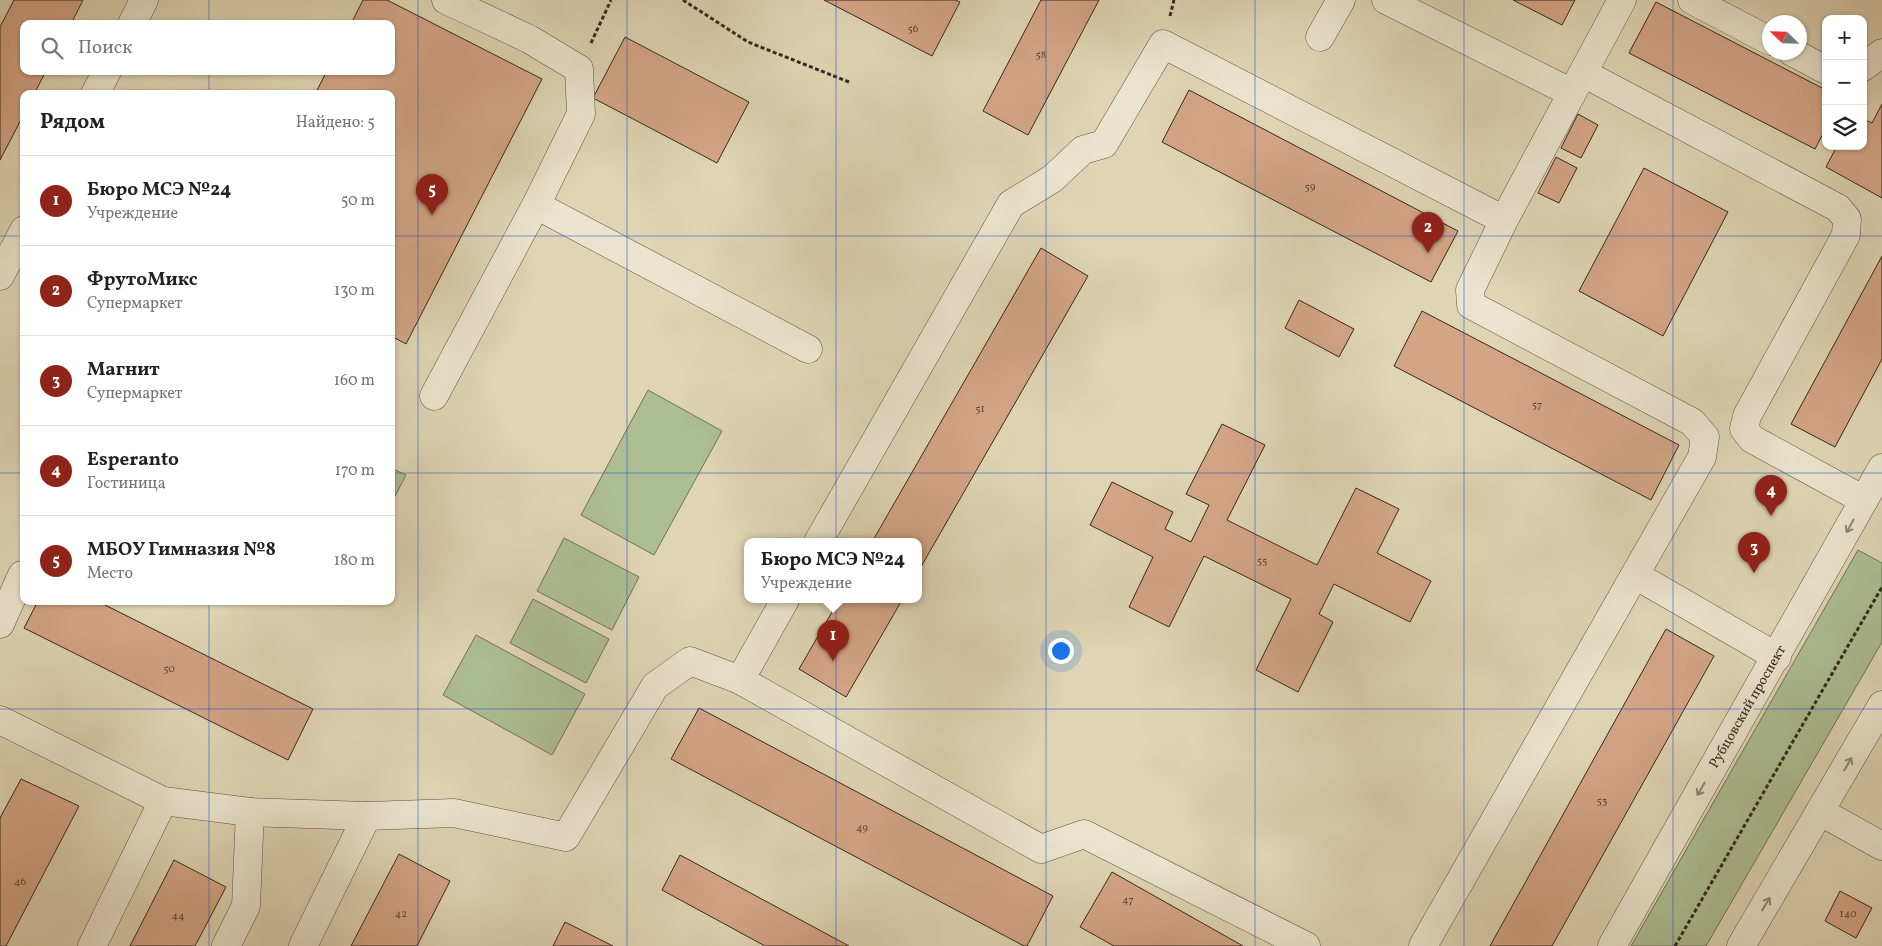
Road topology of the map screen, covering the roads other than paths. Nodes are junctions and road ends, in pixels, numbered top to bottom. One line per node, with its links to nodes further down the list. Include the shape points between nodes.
1 (144, 0): 7 (street)
2 (446, 0): 17 (street, via 529,39 579,69 581,114)
3 (1341, 0): 8 (street)
4 (1386, 0): 15 (street)
5 (1622, 0): 15 (street)
6 (1692, 0): 9 (street)
7 (134, 20)
8 (1320, 37)
9 (1762, 37)
10 (1882, 53): 12 (street)
11 (1807, 60): 13 (street)
12 (1867, 63)
13 (1822, 68)
14 (105, 75): 16 (street)
15 (1577, 83): 18 (street); 24 (street, via 1838,208 1847,219 1846,235 1747,416 1744,429 1752,439)
16 (97, 90)
17 (536, 205): 21 (street); 22 (street)
18 (1504, 220): 25 (street, via 1163,44 1104,144 1083,150 1052,179 1011,204); 26 (street, via 1470,290 1471,305 1692,422 1705,437 1702,457)
19 (20, 238): 20 (street)
20 (0, 276)
21 (808, 349)
22 (434, 396)
23 (1882, 468): 24 (street, Рубцовский проспект)
24 (1864, 500): 30 (street, Рубцовский проспект, one-way to 30)
25 (820, 538)
26 (1635, 575): 30 (street); 43 (street)
27 (20, 579): 29 (street)
28 (783, 603): 31 (street)
29 (0, 624)
30 (1777, 657): 44 (street, Рубцовский проспект, one-way to 44)
31 (740, 680): 37 (street, via 690,661 655,686 566,837 454,813); 42 (street, via 1040,849 1084,834)
32 (1882, 705): 36 (street, one-way to 32)
33 (0, 720): 34 (street)
34 (163, 801): 35 (street); 39 (street)
35 (250, 812): 37 (street); 40 (street, via 246,906)
36 (1821, 812): 38 (street); 45 (street, one-way to 36)
37 (367, 816): 41 (street)
38 (1882, 846)
39 (92, 946)
40 (226, 946)
41 (303, 946)
42 (1306, 946)
43 (1423, 946)
44 (1612, 946)
45 (1741, 946)

